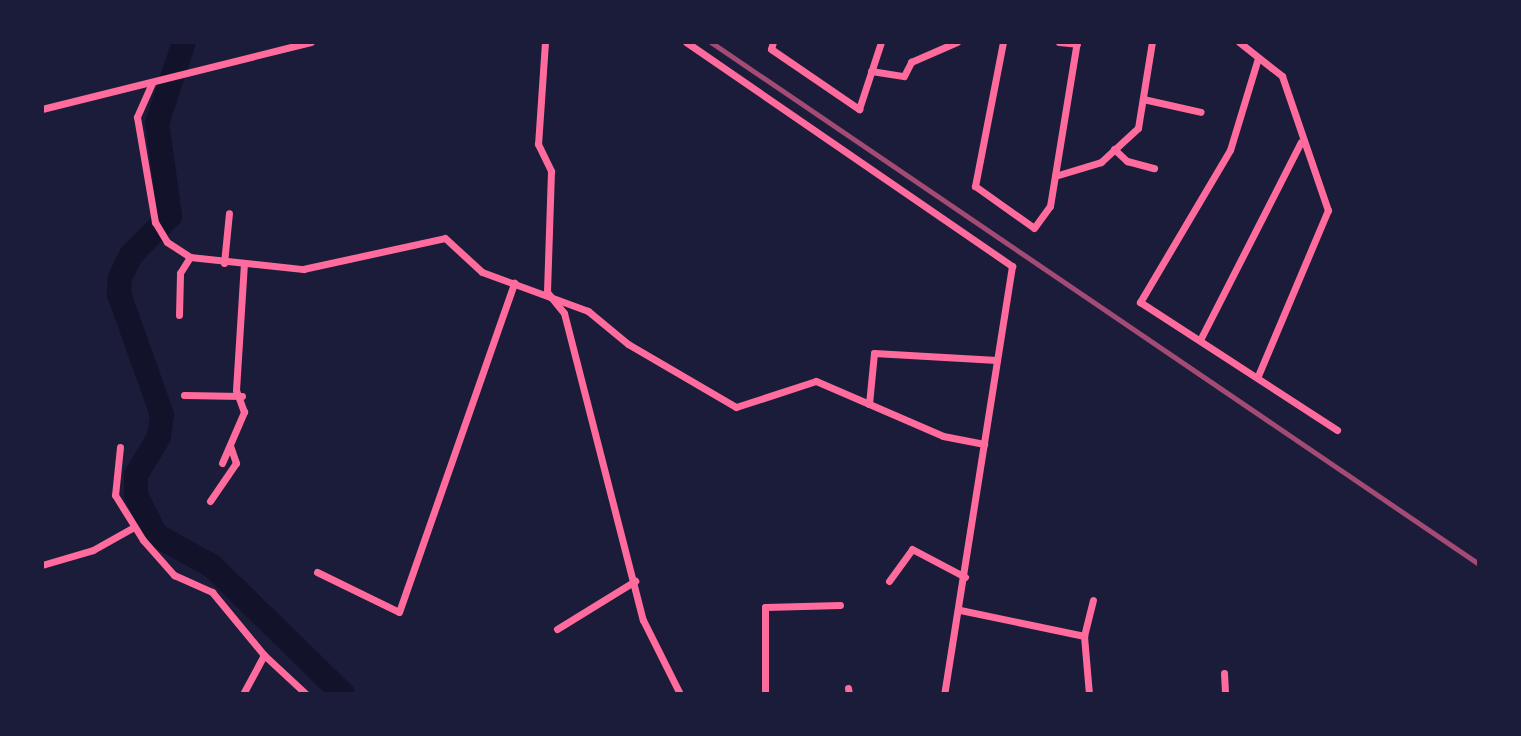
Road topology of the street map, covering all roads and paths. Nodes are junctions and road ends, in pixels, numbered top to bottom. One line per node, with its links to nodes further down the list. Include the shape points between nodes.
1 (311, 42): 14 (street)
2 (545, 42): 27 (street, via 538,144 551,171)
3 (686, 42): 30 (street, via 1012,266)
4 (773, 42): 13 (street, via 771,49 859,109)
5 (881, 42): 13 (street)
6 (957, 42): 13 (street, via 911,62 904,76)
7 (1003, 42): 21 (street, via 975,186 1034,228 1050,206)
8 (1059, 42): 11 (street)
9 (1152, 42): 15 (street)
10 (1239, 42): 12 (street)
11 (1077, 43): 21 (street)
12 (1258, 58): 18 (street, via 1282,76); 29 (street, via 1230,149 1140,302)
13 (871, 71)
14 (152, 83): 16 (street); 23 (street, via 137,117 155,222 167,242)
15 (1143, 99): 17 (street); 19 (street, via 1138,128)
16 (42, 109)
17 (1201, 112)
18 (1301, 142): 29 (street); 31 (street, via 1328,210)
19 (1114, 149): 20 (street, via 1127,162); 21 (street, via 1101,162)
20 (1154, 169)
21 (1055, 176)
22 (229, 213): 24 (street)
23 (190, 257): 24 (street); 28 (street, via 180,273)
24 (224, 263): 25 (street)
25 (244, 264): 26 (street, via 303,269 440,237 482,272); 33 (street, via 236,390)
26 (514, 283): 27 (street); 43 (street, via 399,612)
27 (547, 292): 34 (street, via 588,311 628,344 736,407 816,381); 45 (street, via 564,313)
28 (178, 315)
29 (1200, 340): 31 (street)
30 (997, 360): 34 (street, via 874,353); 36 (street)
31 (1258, 376): 35 (street)
32 (184, 395): 33 (street)
33 (242, 396): 37 (street, via 244,412)
34 (869, 404): 36 (street, via 943,436)
35 (1337, 430)
36 (984, 444): 44 (street)
37 (230, 446): 39 (street); 40 (street, via 236,463)
38 (120, 447): 41 (street, via 116,495)
39 (222, 463)
40 (210, 501)
41 (134, 527): 42 (street, via 93,550); 52 (street, via 163,566 212,592)
42 (42, 565)
43 (317, 572)
44 (964, 577): 46 (street, via 912,549); 49 (street)
45 (635, 581): 50 (street); 56 (street, via 643,620)
46 (889, 581)
47 (1093, 600): 51 (street)
48 (840, 605): 57 (street, via 765,607)
49 (960, 610): 51 (street); 58 (street)
50 (557, 629)
51 (1084, 636): 59 (street)
52 (264, 655): 54 (street); 55 (street)
53 (1224, 673): 60 (street)
54 (243, 694)
55 (306, 694)
56 (680, 694)
57 (765, 694)
58 (944, 694)
59 (1089, 694)
60 (1225, 694)

